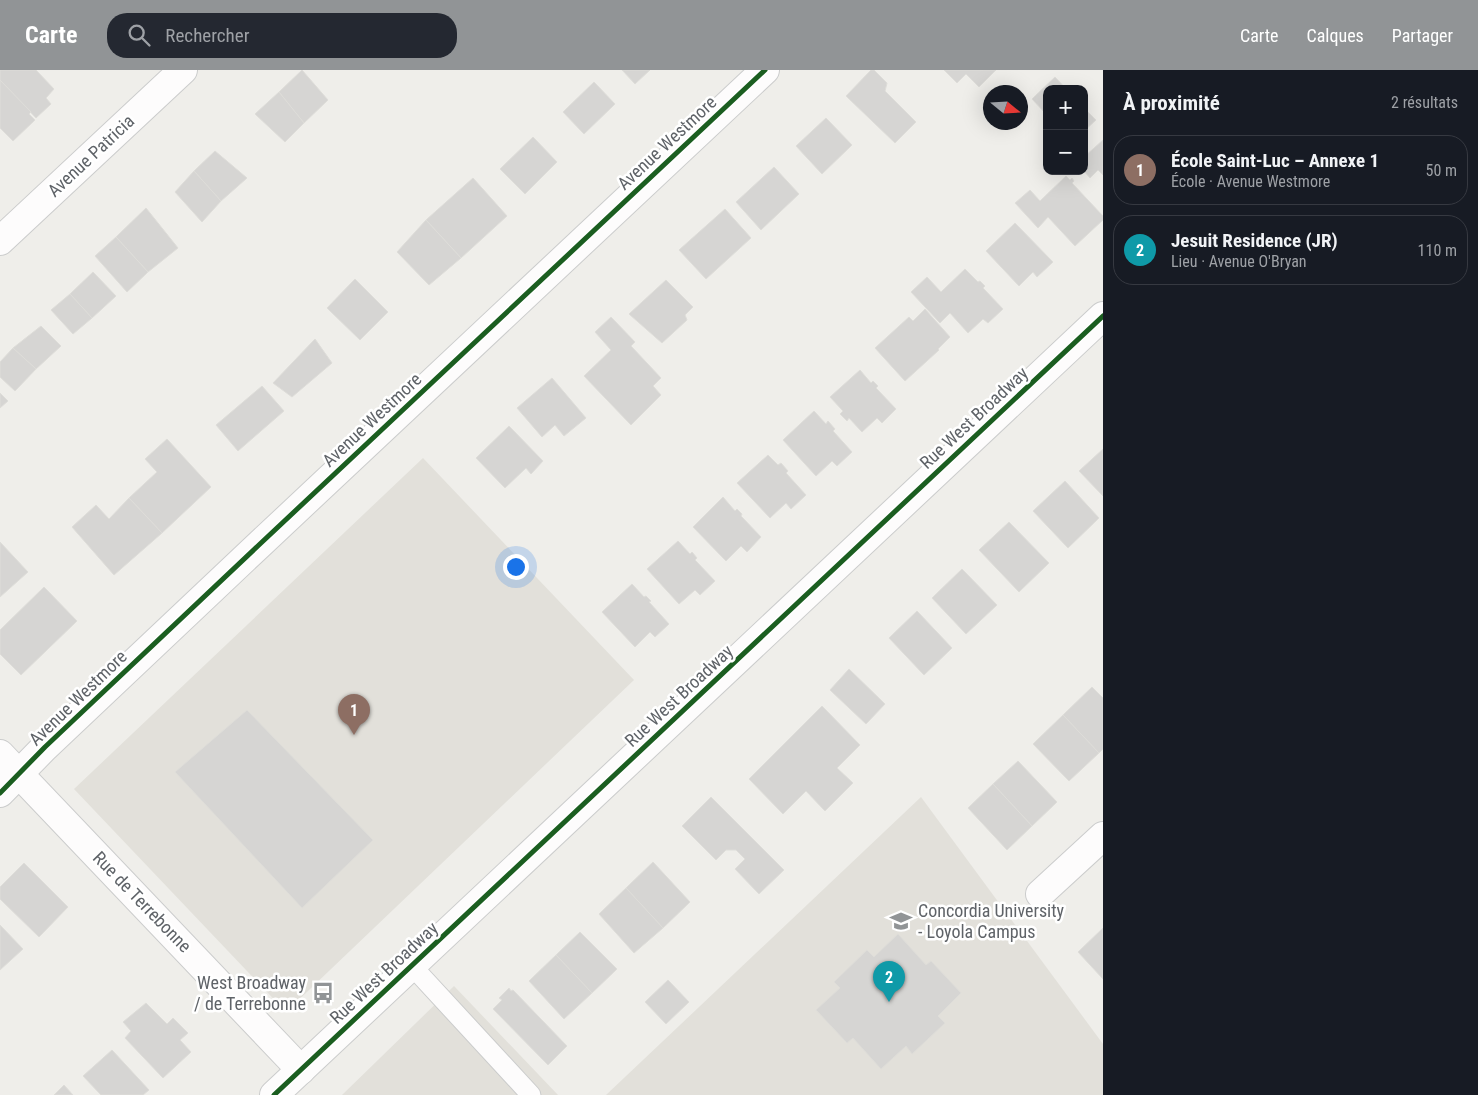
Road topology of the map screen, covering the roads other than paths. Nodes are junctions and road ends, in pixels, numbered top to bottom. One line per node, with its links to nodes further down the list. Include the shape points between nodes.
1 (183, 70): 3 (street, Avenue Patricia)
2 (765, 70): 6 (street, Avenue Westmore)
3 (0, 241)
4 (1103, 316): 10 (street, Rue West Broadway)
5 (0, 754): 6 (street, Rue de Terrebonne)
6 (19, 774): 7 (street, Avenue Westmore); 11 (street, Rue de Terrebonne)
7 (0, 792)
8 (1103, 836): 9 (street)
9 (1040, 894)
10 (412, 966): 11 (street, Rue West Broadway); 13 (lane)
11 (301, 1070): 12 (street, Rue West Broadway)
12 (274, 1095)
13 (531, 1095)

